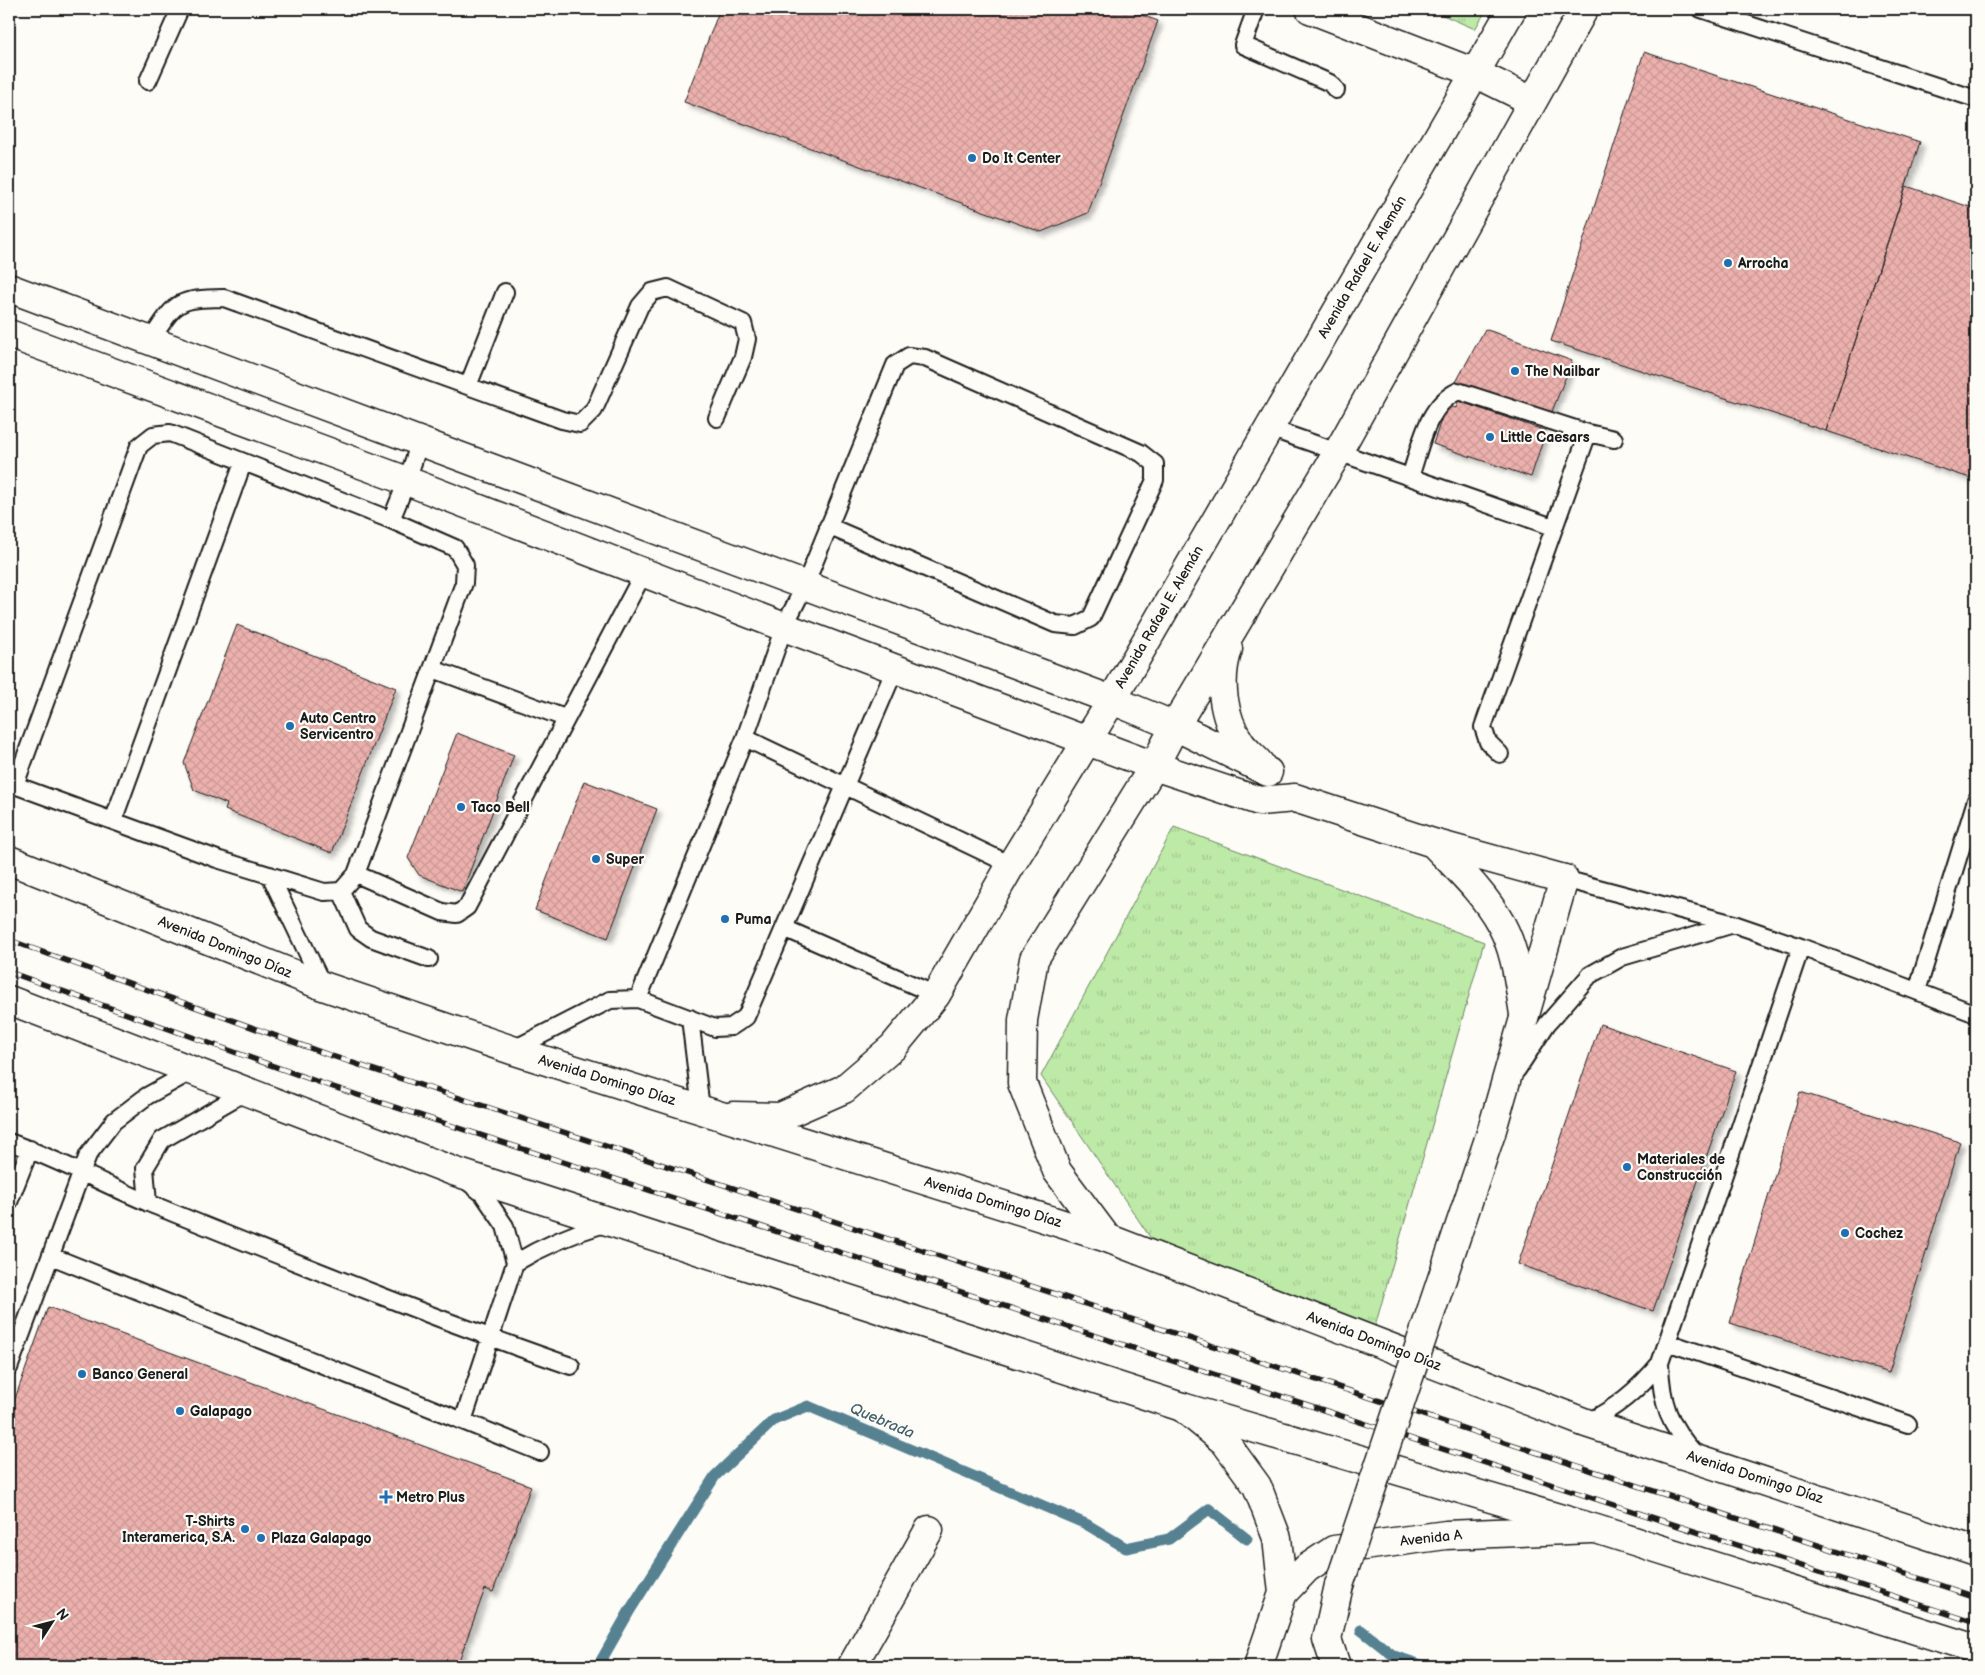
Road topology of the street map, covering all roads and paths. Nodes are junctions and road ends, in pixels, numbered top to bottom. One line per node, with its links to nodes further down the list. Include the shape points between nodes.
1 (180, 9): 8 (lane)
2 (1256, 9): 9 (lane, via 1242,45 1330,83)
3 (1310, 9): 7 (main road)
4 (1512, 9): 7 (main road, Avenida Rafael E. Alemán)
5 (1584, 9): 11 (main road)
6 (1701, 9): 10 (lane)
7 (1475, 73): 11 (main road); 18 (main road, Avenida Rafael E. Alemán)
8 (148, 81)
9 (1336, 90)
10 (1976, 99)
11 (1532, 101): 22 (main road)
12 (9, 288): 15 (main road)
13 (505, 292): 16 (lane)
14 (9, 334): 25 (main road)
15 (150, 341): 16 (lane, via 172,308 190,299 224,298); 21 (main road)
16 (468, 386): 17 (lane, via 580,424 594,410 640,306 652,292 668,288 743,323 747,339 743,357)
17 (717, 418)
18 (1269, 428): 22 (lane); 35 (main road, Avenida Rafael E. Alemán)
19 (1588, 433): 20 (lane); 24 (lane, via 1458,391 1445,397 1433,411); 28 (lane)
20 (1614, 439)
21 (420, 441): 25 (lane); 30 (main road)
22 (1338, 452): 24 (lane); 32 (main road)
23 (243, 463): 26 (lane); 43 (lane, via 170,433 153,435 139,446); 47 (lane)
24 (1410, 477): 28 (lane)
25 (407, 481): 26 (lane); 29 (main road)
26 (391, 520): 33 (lane, via 455,548 465,565 464,583)
27 (828, 526): 27 (lane, via 1055,624 1075,626 1091,618 1155,480 1154,464 1141,453 925,358 909,356 895,365); 30 (lane)
28 (1553, 527): 40 (lane, via 1483,727 1488,742)
29 (644, 572): 31 (main road); 36 (lane)
30 (804, 585): 31 (lane); 35 (main road)
31 (784, 627): 34 (main road); 38 (lane)
32 (1235, 629): 37 (main road); 42 (main road, via 1222,667 1224,707 1241,743)
33 (433, 669): 36 (lane); 51 (lane)
34 (895, 669): 39 (main road); 44 (lane)
35 (1112, 700): 37 (main road); 39 (main road, Avenida Rafael E. Alemán)
36 (565, 718): 51 (lane, via 467,907 457,914 442,912)
37 (1175, 726): 41 (main road); 42 (main road)
38 (745, 738): 44 (lane); 62 (lane)
39 (1085, 742): 41 (main road); 50 (main road, Avenida Rafael E. Alemán)
40 (1500, 754)
41 (1154, 766): 45 (main road, via 1259,801); 79 (main road, via 1034,959 1023,1020 1022,1084 1057,1171)
42 (1268, 772): 45 (main road)
43 (12, 784): 47 (lane)
44 (845, 786): 50 (lane); 56 (lane)
45 (1295, 798): 48 (main road)
46 (1976, 800): 60 (lane)
47 (113, 821): 52 (lane)
48 (1432, 843): 53 (main road); 64 (main road, via 1479,890 1502,925 1513,956)
49 (9, 860): 59 (main road, Avenida Domingo Díaz)
50 (1011, 865): 61 (main road, Avenida Rafael E. Alemán)
51 (356, 874): 54 (lane)
52 (270, 875): 54 (lane, via 324,892); 59 (lane)
53 (1564, 879): 55 (lane); 64 (main road)
54 (341, 891): 58 (lane, via 358,928 371,938)
55 (1734, 924): 57 (lane); 70 (lane, via 1622,957 1590,974 1547,1024)
56 (784, 928): 61 (lane); 66 (lane, via 746,1017 731,1027 715,1028)
57 (1801, 947): 60 (lane); 83 (lane)
58 (429, 959)
59 (323, 986): 67 (main road, Avenida Domingo Díaz)
60 (1916, 991): 65 (lane)
61 (936, 995): 71 (main road, Avenida Rafael E. Alemán, via 893,1047 844,1089 780,1117)
62 (638, 999): 66 (lane); 67 (lane, via 610,1000)
63 (9, 1000): 68 (main road)
64 (1524, 1014): 70 (main road)
65 (1976, 1014)
66 (690, 1018): 71 (lane)
67 (512, 1050): 71 (main road, Avenida Domingo Díaz)
68 (194, 1070): 69 (main road); 75 (lane, via 147,1096 114,1121 88,1155)
69 (247, 1091): 74 (main road); 77 (lane, via 162,1140 145,1168)
70 (1502, 1093): 100 (main road, bridge, via 1339,1585 1327,1639)
71 (709, 1113): 79 (main road, Avenida Domingo Díaz)
72 (9, 1142): 73 (lane)
73 (30, 1149): 75 (lane); 76 (lane)
74 (453, 1170): 78 (main road); 81 (lane, via 483,1194 505,1226)
75 (83, 1172): 77 (lane); 80 (lane)
76 (9, 1202)
77 (148, 1202): 82 (lane)
78 (612, 1221): 81 (lane, via 545,1245); 87 (main road)
79 (1107, 1238): 89 (main road, Avenida Domingo Díaz)
80 (51, 1256): 86 (lane); 88 (lane)
81 (516, 1263): 82 (lane)
82 (491, 1339): 85 (lane); 88 (lane)
83 (1667, 1342): 84 (lane); 90 (lane)
84 (1660, 1363): 89 (lane, via 1627,1398); 92 (lane, via 1661,1390 1668,1416 1681,1439)
85 (571, 1366)
86 (9, 1368)
87 (1182, 1407): 93 (main road); 96 (main road, Avenida A, via 1225,1442 1257,1486 1277,1538)
88 (463, 1421): 91 (lane)
89 (1586, 1423): 92 (main road, Avenida Domingo Díaz)
90 (1908, 1424)
91 (540, 1452)
92 (1699, 1458): 95 (main road, Avenida Domingo Díaz)
93 (1596, 1529): 96 (main road, Avenida A, via 1446,1535 1334,1550 1307,1568); 97 (main road)
94 (929, 1530): 99 (main road)
95 (1976, 1551)
96 (1283, 1593): 98 (main road, Avenida A)
97 (1976, 1649)
98 (1266, 1658)
99 (852, 1666)
100 (1336, 1666)

